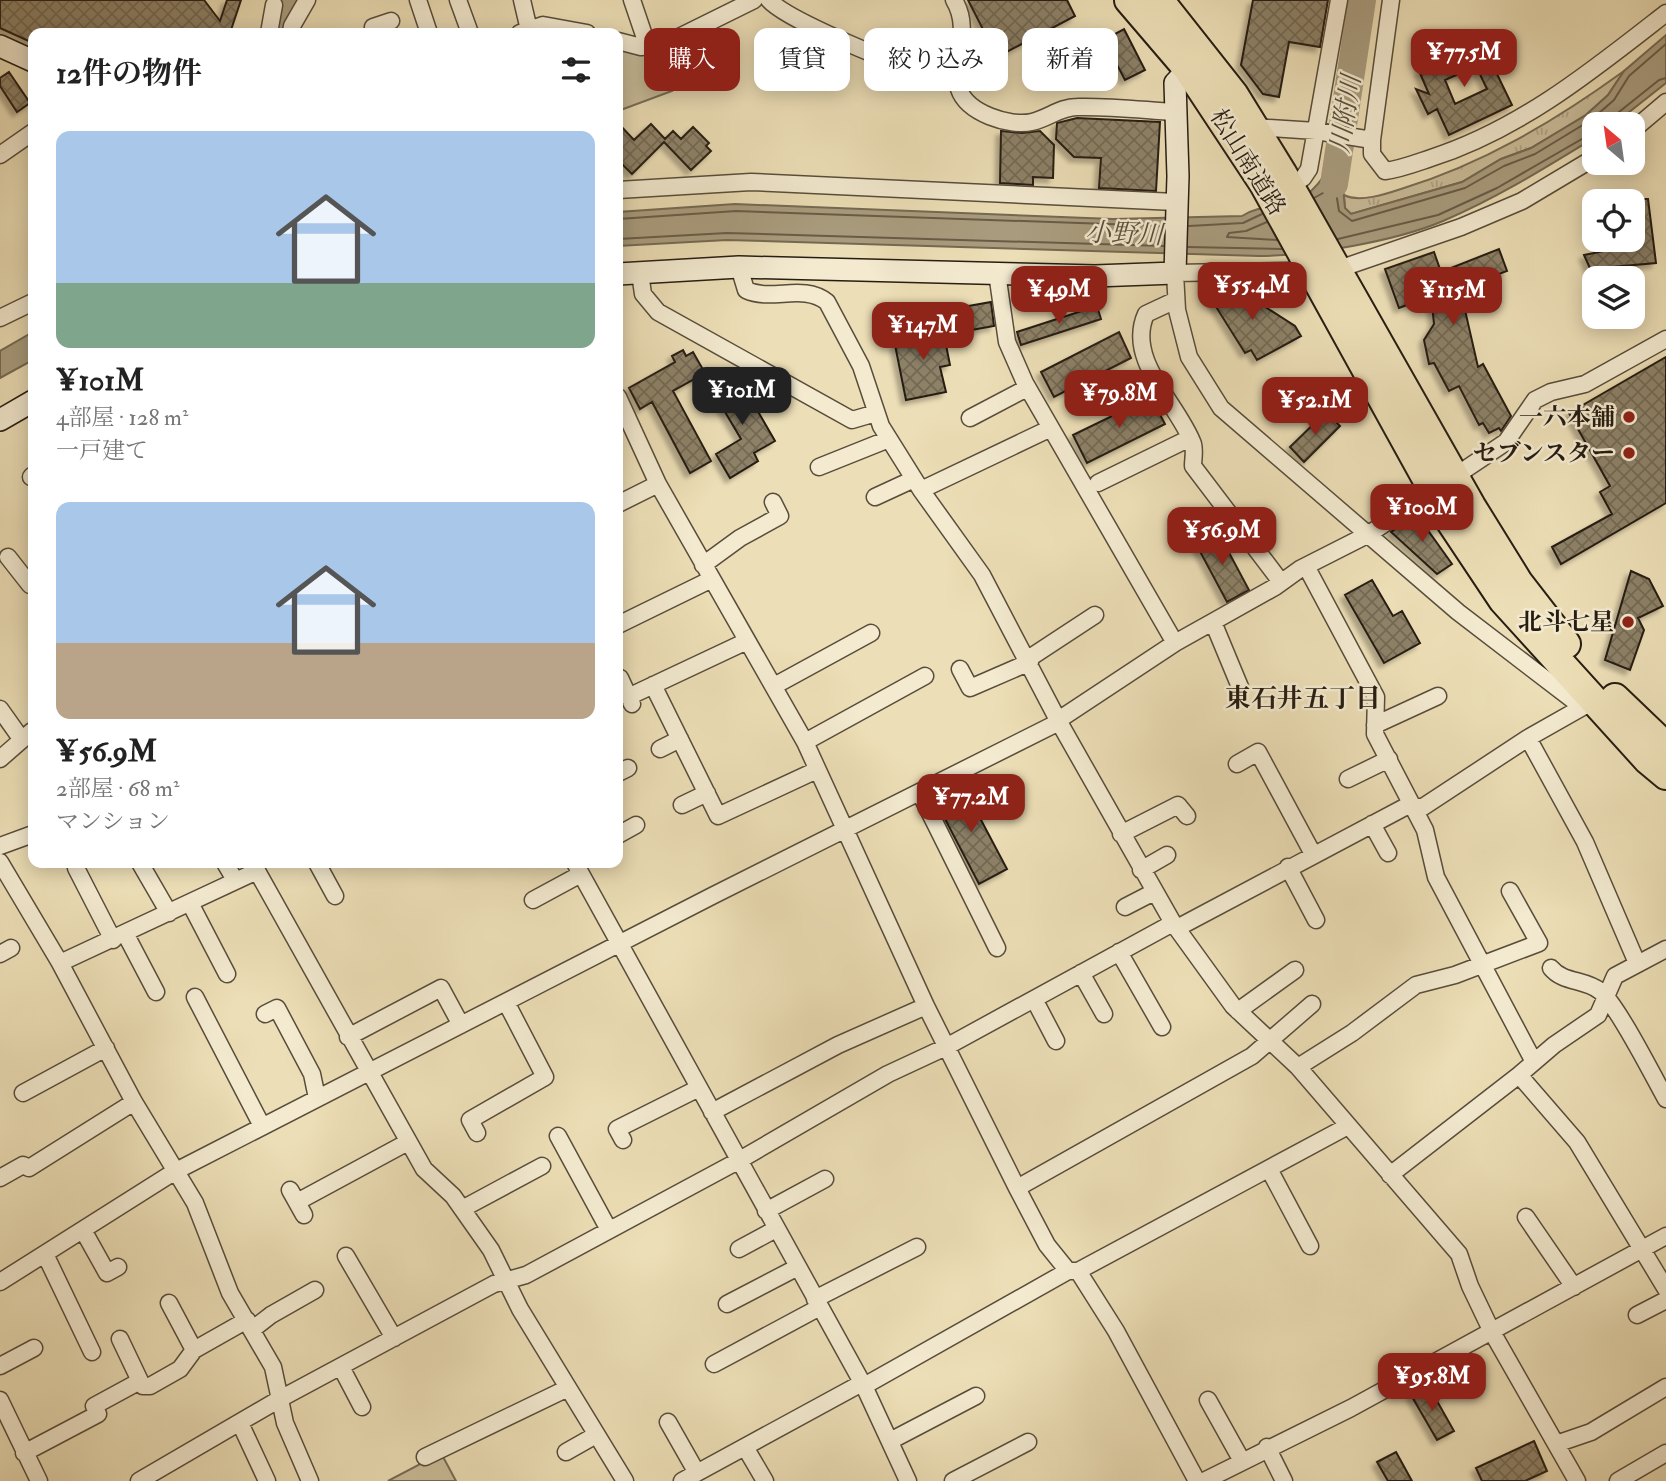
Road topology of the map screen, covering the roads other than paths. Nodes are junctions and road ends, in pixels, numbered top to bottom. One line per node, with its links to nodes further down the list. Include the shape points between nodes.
1 (307, 0): 17 (street)
2 (418, 0): 19 (street)
3 (458, 0): 20 (street)
4 (522, 0): 21 (street)
5 (632, 0): 26 (street)
6 (754, 0): 24 (street)
7 (769, 0): 30 (street)
8 (954, 0): 25 (street)
9 (1129, 0): 32 (highway, 松山南道路)
10 (1159, 0): 32 (highway, 松山南道路)
11 (1339, 0): 38 (street)
12 (1391, 0): 40 (street)
13 (274, 5): 16 (street)
14 (1666, 13): 40 (street, via 1539,107 1447,153 1385,171)
15 (391, 20): 18 (street)
16 (270, 28)
17 (292, 28)
18 (373, 28)
19 (427, 28)
20 (468, 28)
21 (524, 28)
22 (535, 28): 23 (street)
23 (566, 28)
24 (701, 28)
25 (962, 28)
26 (644, 35)
27 (623, 42): 29 (street)
28 (0, 46): 31 (street)
29 (644, 46)
30 (864, 48)
31 (28, 59)
32 (1196, 61): 35 (street, via 1175,83); 37 (highway, 松山南道路); 44 (highway, 松山南道路)
33 (962, 91): 35 (street, via 966,102 1009,122 1030,123 1064,107)
34 (1666, 102): 36 (street)
35 (1174, 112): 45 (street)
36 (1645, 120)
37 (1254, 127): 38 (street); 44 (highway, 松山南道路)
38 (1317, 131): 40 (street); 44 (street, via 1309,169)
39 (28, 135): 41 (street)
40 (1367, 139)
41 (0, 155)
42 (1582, 165): 46 (street, via 1522,201 1461,227)
43 (623, 190): 45 (street, via 751,182)
44 (1287, 194): 46 (highway, 松山南道路)
45 (1175, 206): 48 (street)
46 (1322, 266): 48 (street); 67 (highway, 松山南道路)
47 (739, 267): 49 (street); 50 (street); 59 (street, via 747,290 756,294 806,292 827,302 861,366)
48 (1174, 269): 50 (street, via 1154,276); 52 (street)
49 (640, 273): 51 (street); 59 (street, via 643,294 658,312 852,420)
50 (998, 273): 56 (street, via 1010,351)
51 (623, 274)
52 (1176, 300): 63 (street, via 1146,314 1143,343 1150,369); 73 (street, via 1189,357 1221,408)
53 (28, 304): 54 (street)
54 (0, 318)
55 (1666, 339): 67 (street, via 1585,384 1535,400 1506,442)
56 (1027, 388): 60 (street); 62 (street)
57 (28, 404): 61 (street)
58 (623, 411): 68 (street)
59 (876, 413): 64 (street)
60 (970, 418)
61 (0, 421)
62 (1049, 429): 69 (street); 84 (street)
63 (1189, 438): 66 (street); 77 (street, via 1196,472)
64 (889, 439): 65 (street); 69 (street)
65 (819, 467)
66 (1098, 483)
67 (1444, 483): 73 (street); 93 (highway, 松山南道路, via 1559,636)
68 (659, 484): 71 (street); 76 (street)
69 (918, 484): 70 (street); 85 (street, via 982,575)
70 (875, 497)
71 (623, 502)
72 (773, 502): 76 (street, via 780,516 740,538)
73 (1369, 534): 75 (street); 93 (street, via 1528,669)
74 (8, 557): 78 (street)
75 (1306, 566): 77 (street); 96 (street, via 1376,697)
76 (708, 572): 80 (street); 83 (street)
77 (1281, 582): 81 (street)
78 (28, 583)
79 (1095, 615): 85 (street)
80 (623, 622)
81 (1213, 622): 84 (street); 91 (street)
82 (871, 633): 90 (street)
83 (747, 641): 89 (street); 90 (street)
84 (1175, 643): 95 (street)
85 (1029, 661): 86 (street, via 970,688); 95 (street)
86 (960, 669)
87 (925, 676): 100 (street)
88 (623, 685): 89 (street, via 631,702)
89 (653, 685): 99 (street)
90 (774, 686): 100 (street)
91 (1240, 687)
92 (1438, 696): 96 (street)
93 (1594, 699): 98 (street); 101 (highway, 松山南道路); 107 (highway, 松山南道路)
94 (0, 709): 97 (street)
95 (1060, 720): 110 (street); 118 (street)
96 (1375, 725): 103 (street)
97 (27, 735): 104 (street)
98 (1528, 738): 112 (street, via 1423,807); 150 (street, via 1586,842)
99 (680, 739): 102 (street); 109 (street)
100 (805, 742): 106 (street)
101 (1666, 747)
102 (660, 749)
103 (1389, 759): 108 (street); 112 (street)
104 (0, 760)
105 (1237, 764): 122 (street, via 1258,752)
106 (817, 770): 109 (street, via 719,816); 116 (street)
107 (1666, 775)
108 (1349, 779)
109 (707, 793): 111 (street)
110 (920, 793): 116 (street); 146 (street)
111 (682, 805)
112 (1415, 807): 114 (street, via 1405,807); 151 (street, via 1436,877)
113 (1187, 816): 118 (street, via 1178,805)
114 (1372, 824): 121 (street); 122 (street)
115 (636, 825): 117 (street)
116 (845, 831): 145 (street); 162 (street)
117 (623, 832)
118 (1121, 834): 133 (street)
119 (28, 836): 120 (street)
120 (0, 846)
121 (1388, 853)
122 (1313, 854): 125 (street)
123 (1167, 855): 133 (street)
124 (0, 862): 149 (street)
125 (1288, 867): 142 (street); 143 (street)
126 (77, 868): 144 (street)
127 (143, 868): 141 (street)
128 (228, 868): 134 (street)
129 (262, 868): 134 (street)
130 (264, 868): 168 (street)
131 (320, 868): 137 (street)
132 (578, 868): 138 (street); 145 (street)
133 (1141, 870): 136 (street)
134 (235, 880): 139 (street)
135 (1510, 891): 151 (street, via 1539,943)
136 (1154, 892): 140 (street); 143 (street)
137 (335, 896)
138 (533, 900)
139 (190, 903): 141 (street); 155 (street)
140 (1125, 907)
141 (169, 913): 144 (street)
142 (1316, 920)
143 (1176, 925): 147 (street); 163 (street)
144 (119, 937): 149 (street); 156 (street)
145 (619, 944): 160 (street); 177 (street)
146 (997, 947)
147 (1119, 952): 154 (street); 167 (street, via 1144,1010)
148 (1665, 952): 150 (street)
149 (60, 963): 172 (street)
150 (1637, 963): 157 (street, via 1615,976)
151 (1482, 964): 173 (street); 174 (street, via 1416,985)
152 (1551, 968): 157 (street, via 1560,977 1588,984)
153 (1295, 970): 163 (street)
154 (1081, 973): 159 (street); 165 (street)
155 (227, 974)
156 (156, 992)
157 (1606, 996): 173 (street, via 1598,1016); 180 (street)
158 (195, 998): 183 (street)
159 (1034, 999): 170 (street); 171 (street)
160 (506, 1002): 166 (street); 185 (street, via 545,1077 470,1120)
161 (1312, 1004): 169 (street)
162 (926, 1006): 171 (street); 182 (street, via 838,1045)
163 (1238, 1011): 169 (street)
164 (265, 1014): 179 (street, via 277,1008 312,1074)
165 (1104, 1014)
166 (461, 1025): 168 (street, via 441,988); 175 (street)
167 (1162, 1027)
168 (348, 1037): 175 (street)
169 (1269, 1040): 174 (street); 196 (street, via 1252,1055)
170 (1056, 1041)
171 (946, 1047): 189 (street, via 888,1074); 196 (street)
172 (106, 1048): 178 (street); 181 (street)
173 (1534, 1062): 176 (street)
174 (1298, 1067): 184 (street)
175 (367, 1073): 179 (street); 188 (street)
176 (1519, 1075): 193 (street); 207 (street, via 1577,1142 1632,1236)
177 (699, 1088): 182 (street); 187 (street, via 617,1129)
178 (23, 1093)
179 (317, 1098): 183 (street)
180 (1666, 1099)
181 (134, 1102): 192 (street); 194 (street, via 29,1168 23,1165)
182 (712, 1112): 189 (street)
183 (262, 1126): 192 (street)
184 (1348, 1126): 191 (street); 193 (street)
185 (477, 1133)
186 (558, 1136): 203 (street)
187 (623, 1140)
188 (408, 1142): 197 (street); 198 (street, via 424,1169)
189 (738, 1161): 199 (street); 203 (street)
190 (542, 1166): 198 (street)
191 (1269, 1169): 205 (street); 213 (street)
192 (174, 1172): 202 (street); 224 (street, via 195,1203 230,1293)
193 (1390, 1175): 225 (street, via 1459,1254)
194 (0, 1178)
195 (825, 1179): 199 (street)
196 (1017, 1188): 213 (street, via 1047,1245)
197 (297, 1202)
198 (462, 1209): 214 (street)
199 (766, 1212): 201 (street)
200 (1526, 1217): 216 (street)
201 (776, 1229): 208 (street); 212 (street)
202 (83, 1230): 209 (street); 211 (street, via 107,1273)
203 (609, 1230): 214 (street)
204 (1666, 1236): 207 (street)
205 (1310, 1246)
206 (907, 1247): 221 (street)
207 (1644, 1248): 216 (street); 217 (street)
208 (739, 1249)
209 (45, 1254): 215 (street); 230 (street)
210 (346, 1256): 226 (street)
211 (118, 1267)
212 (798, 1267): 221 (street); 222 (street)
213 (1073, 1271): 235 (street); 268 (street, via 1116,1331)
214 (508, 1281): 226 (street, via 494,1284); 237 (street)
215 (0, 1282)
216 (1573, 1287): 225 (street)
217 (1666, 1289)
218 (315, 1290): 224 (street)
219 (1666, 1300): 223 (street)
220 (169, 1303): 229 (street)
221 (818, 1303): 231 (street); 235 (street)
222 (727, 1304)
223 (1637, 1315)
224 (250, 1324): 229 (street); 240 (street, via 273,1367)
225 (1492, 1332): 248 (street); 250 (street, via 1351,1408)
226 (394, 1338): 233 (street)
227 (120, 1339): 234 (street)
228 (34, 1348): 232 (street)
229 (194, 1350): 234 (street, via 180,1369 150,1386 142,1386)
230 (92, 1352)
231 (714, 1364)
232 (0, 1366)
233 (341, 1367): 240 (street); 242 (street)
234 (140, 1381): 252 (street, via 94,1406 98,1414)
235 (863, 1384): 246 (street); 249 (street)
236 (1666, 1387): 248 (street, via 1591,1432)
237 (568, 1388): 245 (street); 254 (street)
238 (976, 1395): 246 (street)
239 (0, 1400): 252 (street)
240 (278, 1400): 244 (street); 262 (street)
241 (1208, 1400): 255 (street)
242 (362, 1407)
243 (668, 1422): 257 (street)
244 (240, 1423): 256 (street); 261 (street)
245 (596, 1435): 251 (street); 263 (street)
246 (890, 1440): 266 (street)
247 (1027, 1442): 267 (street)
248 (1556, 1444): 271 (street)
249 (745, 1447): 257 (street); 265 (street)
250 (1267, 1447): 255 (street); 270 (street)
251 (566, 1452)
252 (24, 1453): 258 (street)
253 (1666, 1453): 272 (street)
254 (425, 1457)
255 (1242, 1461): 269 (street)
256 (169, 1465): 259 (street); 260 (street)
257 (696, 1473): 264 (street)
258 (39, 1481)
259 (139, 1481)
260 (178, 1481)
261 (267, 1481)
262 (310, 1481)
263 (625, 1481)
264 (681, 1481)
265 (765, 1481)
266 (908, 1481)
267 (953, 1481)
268 (1197, 1481)
269 (1204, 1481)
270 (1284, 1481)
271 (1577, 1481)
272 (1618, 1481)

